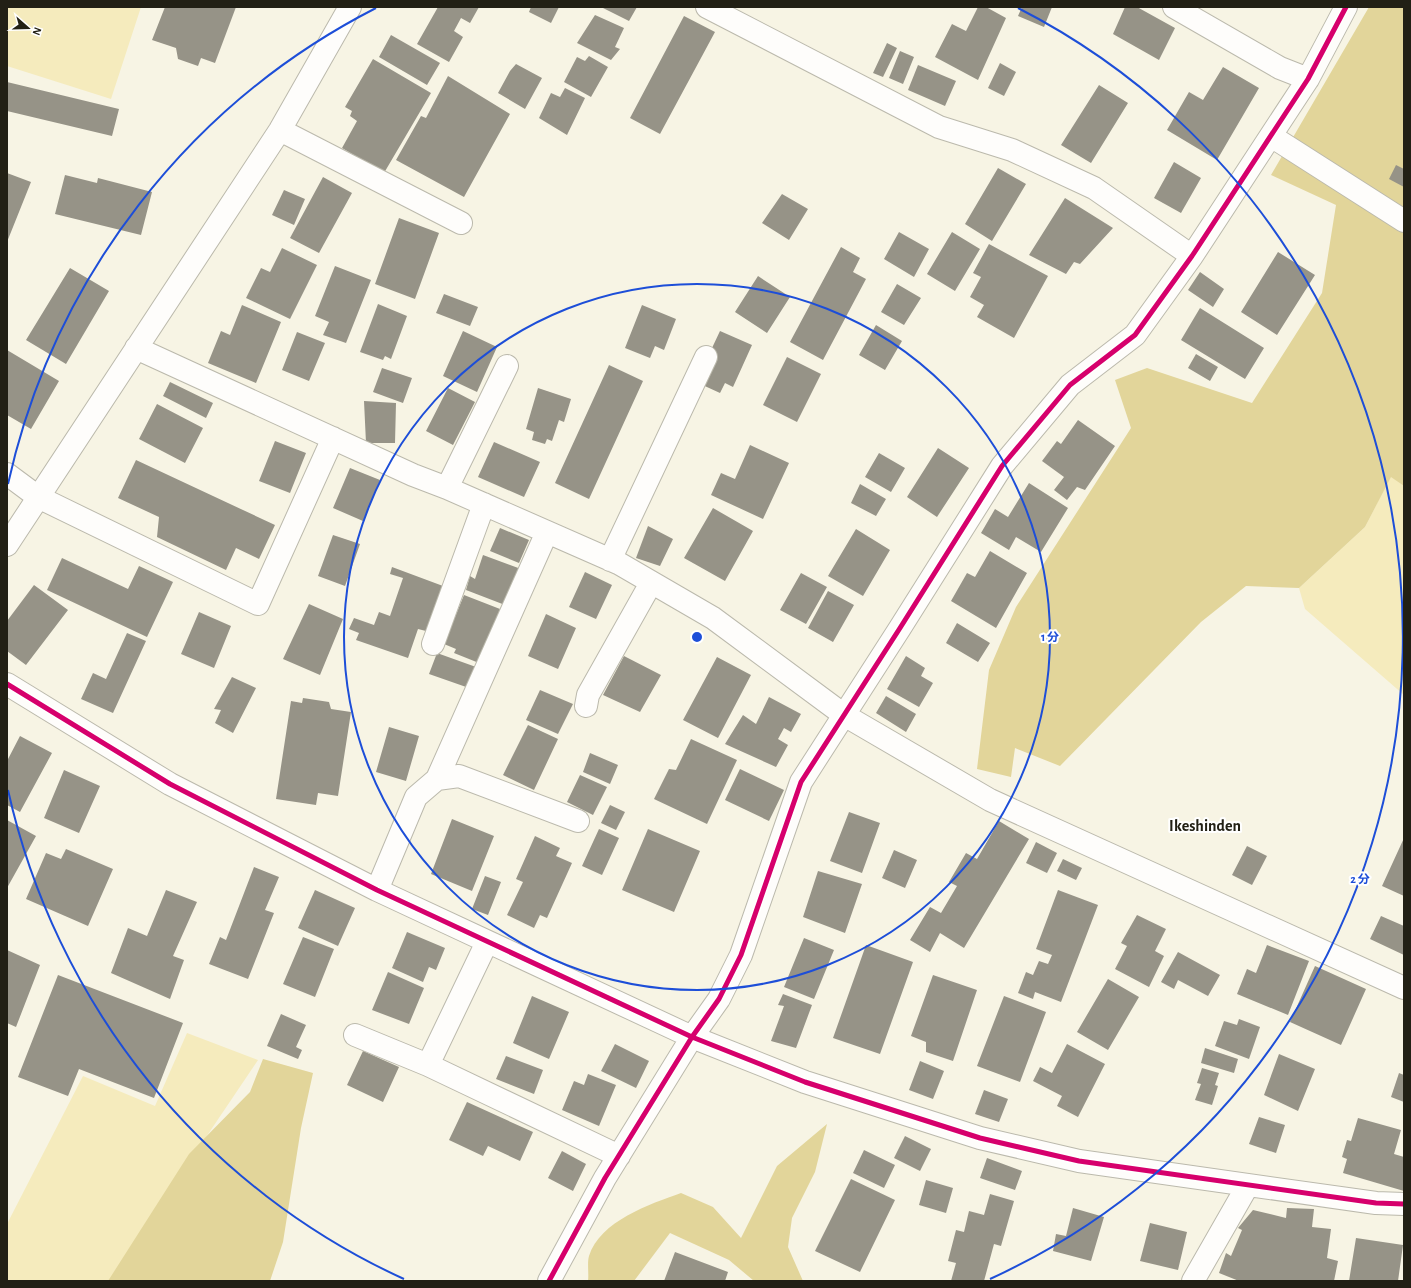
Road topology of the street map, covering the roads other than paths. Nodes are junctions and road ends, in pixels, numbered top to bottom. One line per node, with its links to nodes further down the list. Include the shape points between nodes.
1 (350, 7): 6 (street)
2 (707, 7): 10 (street, via 939,127 1012,150 1094,188)
3 (1174, 7): 5 (street, via 1280,68)
4 (1346, 7): 5 (street)
5 (1308, 80): 7 (street)
6 (280, 130): 9 (street); 11 (street)
7 (1271, 136): 8 (street); 10 (street)
8 (1404, 221)
9 (461, 223)
10 (1192, 256): 26 (street, via 1135,335 1070,385 1002,466)
11 (136, 348): 14 (street); 17 (street)
12 (706, 357): 21 (street)
13 (507, 366): 16 (street)
14 (333, 438): 16 (street); 17 (street, via 258,604)
15 (7, 474): 17 (street)
16 (447, 488): 18 (street)
17 (38, 497): 20 (street)
18 (484, 504): 19 (street); 23 (street)
19 (547, 532): 21 (street); 27 (street)
20 (7, 545)
21 (610, 560): 22 (street)
22 (651, 583): 25 (street, via 588,695); 26 (street, via 713,618)
23 (433, 644)
24 (7, 684): 29 (street, via 170,784)
25 (586, 706)
26 (844, 715): 31 (street, via 990,800); 33 (street, via 801,782 741,955 719,999)
27 (437, 779): 28 (street, via 458,776); 29 (street, via 416,797)
28 (578, 821)
29 (377, 890): 30 (street)
30 (487, 942): 33 (street); 34 (street)
31 (1404, 988)
32 (355, 1035): 34 (street)
33 (692, 1037): 35 (street); 36 (street, via 805,1082 980,1138 1079,1161)
34 (428, 1065): 35 (street)
35 (619, 1156): 38 (street)
36 (1248, 1185): 37 (street, via 1376,1203); 39 (street)
37 (1404, 1204)
38 (548, 1281)
39 (1193, 1281)

